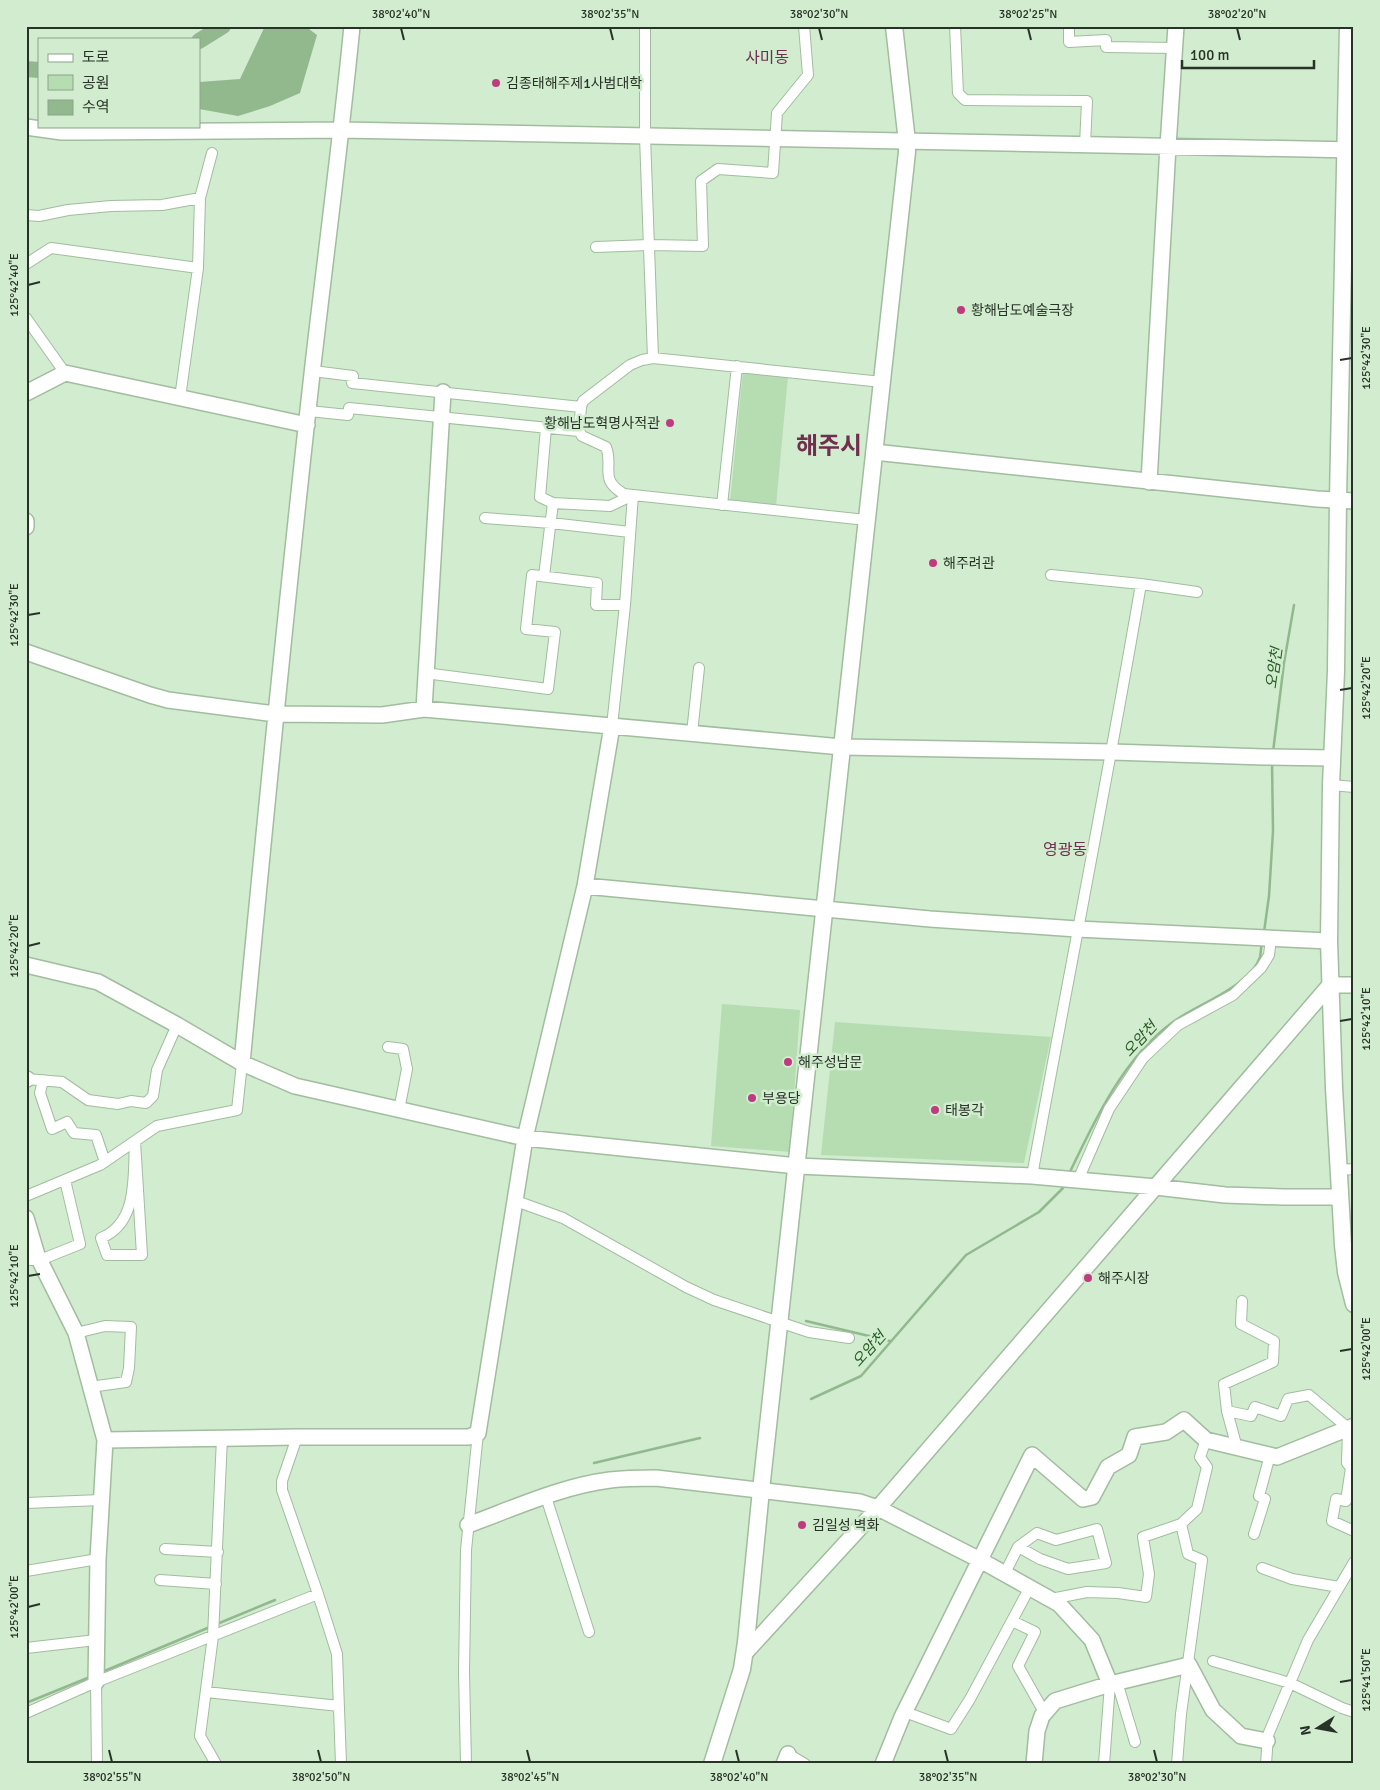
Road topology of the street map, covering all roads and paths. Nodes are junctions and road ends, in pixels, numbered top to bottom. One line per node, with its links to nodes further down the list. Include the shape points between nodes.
1 (352, 26): 11 (street)
2 (645, 26): 12 (street)
3 (804, 26): 13 (street, via 808,75 777,112)
4 (894, 26): 14 (main road)
5 (955, 26): 15 (street, via 958,93 965,100 1087,101)
6 (1069, 26): 9 (street, via 1069,42 1106,40 1106,47)
7 (1176, 26): 9 (street)
8 (1348, 26): 17 (main road)
9 (1175, 48): 16 (street)
10 (26, 127): 11 (street, via 62,132)
11 (342, 130): 12 (street); 28 (street)
12 (645, 136): 13 (street); 21 (street)
13 (775, 138): 14 (street); 21 (street, via 773,173 718,169 701,181 702,246)
14 (907, 142): 15 (street); 30 (main road)
15 (1085, 145): 16 (street)
16 (1168, 146): 17 (street); 40 (street)
17 (1349, 150): 42 (main road)
18 (212, 153): 19 (street)
19 (200, 198): 20 (street, via 162,205 111,206); 24 (street)
20 (26, 215)
21 (649, 245): 22 (street); 26 (street)
22 (596, 247)
23 (26, 264): 24 (street, via 51,248)
24 (198, 268): 33 (street)
25 (26, 318): 29 (street)
26 (653, 358): 27 (street); 34 (street, via 630,365 587,397)
27 (736, 366): 30 (street); 44 (street)
28 (312, 371): 31 (street, via 353,376 352,383); 36 (street)
29 (65, 373): 32 (street); 33 (street)
30 (882, 382): 39 (main road)
31 (443, 392): 34 (street); 35 (street)
32 (26, 393)
33 (180, 398): 36 (street)
34 (581, 407): 38 (street)
35 (440, 417): 36 (street, via 349,408 348,415); 37 (street); 58 (street)
36 (308, 418): 60 (street)
37 (546, 428): 38 (street); 43 (street, via 540,497)
38 (579, 431): 41 (street, via 582,436 606,447 608,477 618,490)
39 (874, 452): 40 (street); 47 (main road)
40 (1149, 482): 42 (street)
41 (633, 495): 43 (street, via 610,506); 44 (street); 50 (street)
42 (1346, 500): 65 (main road)
43 (554, 503): 48 (street)
44 (722, 505): 47 (street)
45 (485, 518): 48 (street)
46 (26, 520): 49 (street)
47 (866, 520): 63 (main road)
48 (551, 523): 50 (street); 52 (street)
49 (26, 527)
50 (630, 532): 55 (street)
51 (1051, 575): 53 (street)
52 (544, 576): 55 (street, via 597,583 596,605); 58 (street, via 532,575 526,629 555,632 548,689)
53 (1141, 584): 54 (street); 64 (street)
54 (1197, 592)
55 (625, 606): 61 (street)
56 (26, 652): 60 (street, via 168,700)
57 (699, 668): 62 (street)
58 (425, 672): 59 (street)
59 (424, 709): 60 (street, via 382,715); 61 (street)
60 (275, 714): 78 (street)
61 (612, 726): 62 (street); 68 (street)
62 (692, 733): 63 (street)
63 (842, 747): 64 (street); 69 (main road)
64 (1112, 752): 65 (street); 70 (street)
65 (1332, 758): 66 (main road)
66 (1331, 785): 67 (street); 72 (main road)
67 (1354, 787)
68 (585, 886): 69 (street); 81 (street)
69 (825, 908): 70 (street); 84 (main road)
70 (1077, 929): 71 (street); 86 (street)
71 (1264, 939): 72 (street); 88 (street, via 1269,954 1261,968 1233,995 1178,1025 1143,1058 1108,1109)
72 (1329, 941): 74 (main road)
73 (26, 965): 76 (street, via 98,982)
74 (1330, 985): 75 (street); 85 (main road); 89 (street)
75 (1354, 985)
76 (177, 1025): 78 (street); 79 (street, via 157,1070 152,1096 146,1103 112,1104 88,1100 62,1082)
77 (388, 1046): 80 (street, via 403,1049 407,1068)
78 (242, 1064): 80 (street, via 295,1086); 82 (street, via 237,1110 157,1126)
79 (32, 1079): 83 (street, via 40,1092 52,1129 68,1122 74,1133 96,1135)
80 (400, 1110): 81 (street)
81 (525, 1138): 84 (street); 92 (street)
82 (135, 1141): 82 (street, via 132,1199 122,1223 102,1238 107,1255 142,1255); 83 (street)
83 (105, 1162): 87 (street)
84 (797, 1166): 86 (street); 97 (main road)
85 (1346, 1170): 91 (main road)
86 (1032, 1176): 88 (street)
87 (65, 1180): 90 (street); 94 (street, via 80,1244)
88 (1078, 1180): 89 (street)
89 (1156, 1186): 91 (street, via 1224,1195); 114 (street)
90 (26, 1196)
91 (1340, 1197): 96 (main road, via 1346,1272)
92 (516, 1202): 97 (street, via 563,1218 700,1294); 103 (street)
93 (26, 1218): 94 (street)
94 (33, 1260): 98 (street)
95 (1242, 1302): 101 (street, via 1241,1324 1274,1341 1273,1362 1224,1384)
96 (1354, 1304)
97 (780, 1322): 99 (street, via 809,1332); 110 (main road)
98 (76, 1333): 100 (street); 100 (street, via 105,1326 131,1327 126,1382)
99 (849, 1338)
100 (90, 1387): 106 (street)
101 (1227, 1411): 102 (street, via 1251,1416 1255,1407 1281,1416 1288,1399 1309,1395); 108 (street)
102 (1351, 1427): 109 (street, via 1277,1457); 117 (street, via 1346,1463 1350,1468 1346,1501 1336,1499 1332,1521)
103 (478, 1433): 104 (street, via 469,1438); 116 (street)
104 (297, 1437): 105 (street); 132 (street, via 282,1490)
105 (222, 1438): 106 (street); 121 (street)
106 (105, 1440): 112 (street)
107 (1206, 1440): 108 (street); 115 (street, via 1200,1457 1207,1467 1197,1509); 123 (street, via 1184,1420 1166,1432 1135,1437 1129,1454 1108,1467 1092,1497 1083,1499 1032,1455)
108 (1237, 1448): 109 (street)
109 (1270, 1455): 118 (street, via 1259,1496 1265,1499)
110 (761, 1490): 111 (street, via 631,1478 588,1484); 114 (street, via 860,1502); 139 (main road)
111 (546, 1497): 116 (street); 135 (street)
112 (101, 1500): 113 (street); 122 (street)
113 (26, 1502)
114 (878, 1508): 123 (street); 139 (street)
115 (1181, 1524): 133 (street, via 1143,1537 1149,1574 1146,1598 1087,1592); 141 (street, via 1188,1554 1202,1560)
116 (468, 1525): 157 (street, via 464,1620)
117 (1354, 1531)
118 (1254, 1534)
119 (1018, 1547): 119 (street, via 1068,1569 1106,1563 1097,1529 1056,1540 1037,1533); 127 (street)
120 (165, 1549): 121 (street)
121 (218, 1552): 129 (street)
122 (98, 1560): 126 (street); 137 (street)
123 (980, 1560): 127 (street); 148 (street)
124 (1354, 1562): 130 (street)
125 (1262, 1568): 130 (street, via 1292,1579)
126 (26, 1571)
127 (1005, 1574): 131 (street)
128 (160, 1580): 129 (street)
129 (216, 1584): 136 (street)
130 (1339, 1587): 144 (street, via 1308,1640)
131 (1030, 1588): 133 (street); 134 (street)
132 (318, 1594): 136 (street); 146 (street, via 337,1654)
133 (1052, 1599): 143 (street, via 1092,1640)
134 (1012, 1621): 148 (street, via 951,1729); 149 (street, via 1036,1632 1018,1666)
135 (589, 1632)
136 (213, 1636): 142 (street); 145 (street)
137 (96, 1640): 138 (street); 142 (street)
138 (26, 1648)
139 (744, 1654): 158 (main road)
140 (1213, 1661): 144 (street)
141 (1189, 1665): 143 (street); 151 (street, via 1213,1710 1241,1736); 163 (street)
142 (96, 1677): 147 (street); 154 (street)
143 (1114, 1683): 149 (street, via 1055,1701); 152 (street); 162 (street)
144 (1290, 1683): 150 (street); 151 (street)
145 (206, 1692): 146 (street); 155 (street, via 200,1736)
146 (339, 1706): 156 (street)
147 (26, 1712)
148 (905, 1712): 160 (street)
149 (1044, 1712): 161 (street, via 1037,1730)
150 (1354, 1712)
151 (1268, 1741): 164 (street)
152 (1135, 1742)
153 (786, 1759): 159 (street)
154 (97, 1764)
155 (216, 1764)
156 (341, 1764)
157 (466, 1764)
158 (712, 1764)
159 (805, 1764)
160 (883, 1764)
161 (1034, 1764)
162 (1104, 1764)
163 (1177, 1764)
164 (1266, 1764)

